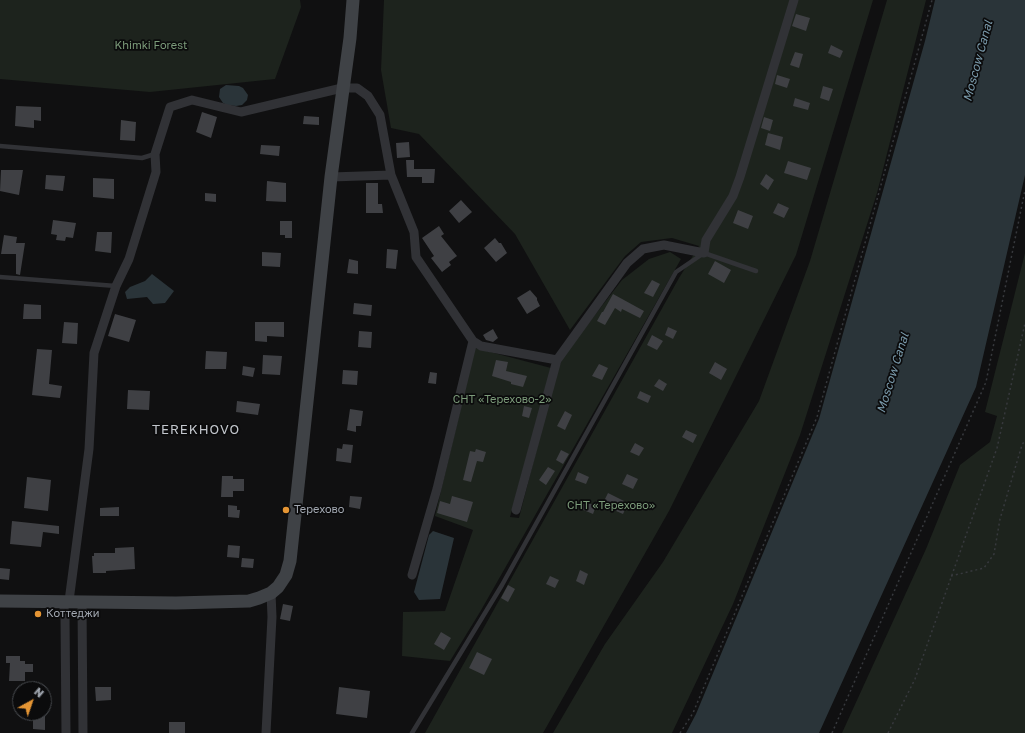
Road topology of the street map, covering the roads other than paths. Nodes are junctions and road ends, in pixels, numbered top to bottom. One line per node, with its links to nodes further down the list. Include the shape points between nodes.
1 (353, 0): 3 (main road)
2 (794, 0): 8 (street, via 740,177 733,196 706,240)
3 (342, 88): 5 (street, via 241,112 192,100 170,107); 6 (street, via 357,88 368,96 380,115); 7 (main road)
4 (0, 146): 5 (lane, via 142,158)
5 (155, 154): 11 (street, via 156,172 129,259)
6 (391, 175): 7 (street); 12 (street, via 414,232 416,257)
7 (331, 177): 16 (main road, via 290,561 286,575)
8 (704, 253): 9 (lane); 13 (street, via 664,245 643,250 627,263); 22 (lane, via 676,272 502,584)
9 (756, 271)
10 (0, 277): 11 (lane)
11 (116, 286): 18 (street, via 94,353 88,449)
12 (473, 341): 13 (street, via 481,346); 15 (street, via 437,489)
13 (556, 360): 14 (street)
14 (516, 510)
15 (412, 575)
16 (271, 593): 18 (main road, via 249,601); 21 (street)
17 (0, 601): 18 (main road)
18 (72, 601): 19 (street, via 64,615); 20 (street)
19 (66, 733)
20 (83, 733)
21 (266, 733)
22 (412, 733)

